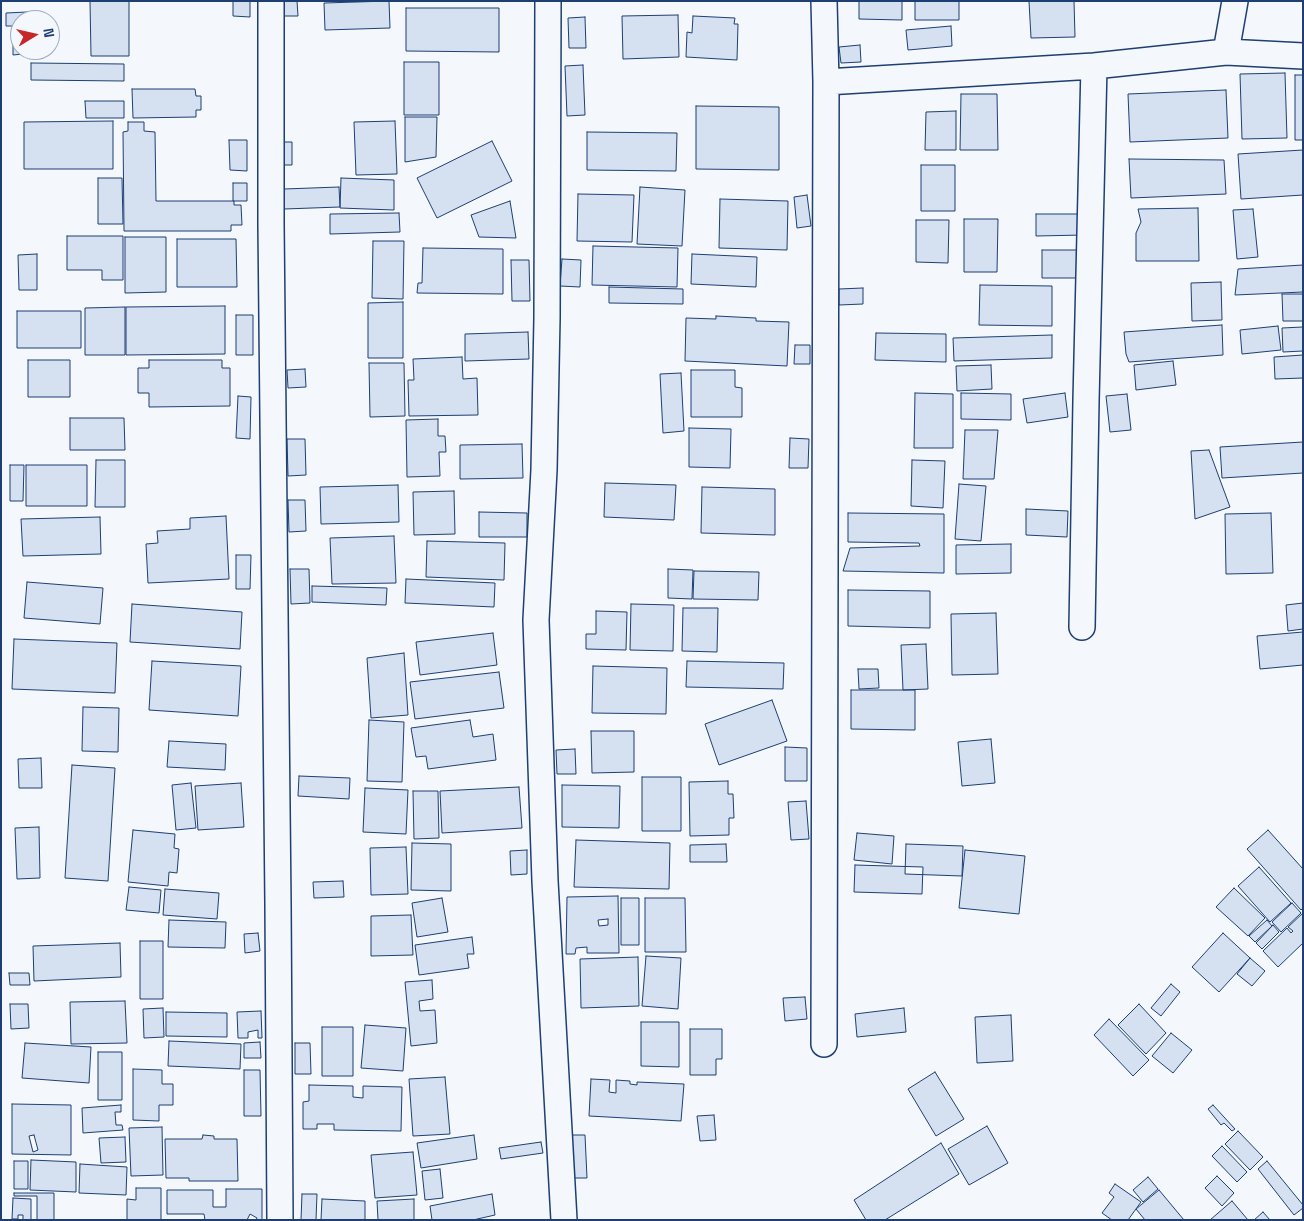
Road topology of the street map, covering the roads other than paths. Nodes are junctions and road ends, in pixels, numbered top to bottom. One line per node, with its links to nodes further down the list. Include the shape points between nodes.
1 (271, 1): 11 (street)
2 (548, 1): 12 (street, via 547,318 544,470 536,620 544,881)
3 (824, 1): 8 (street)
4 (1235, 1): 5 (street)
5 (1226, 52): 6 (street); 7 (street)
6 (1303, 56)
7 (1094, 66): 8 (street); 9 (street)
8 (826, 82): 10 (street)
9 (1082, 627)
10 (824, 1044)
11 (280, 1220)
12 (564, 1220)

